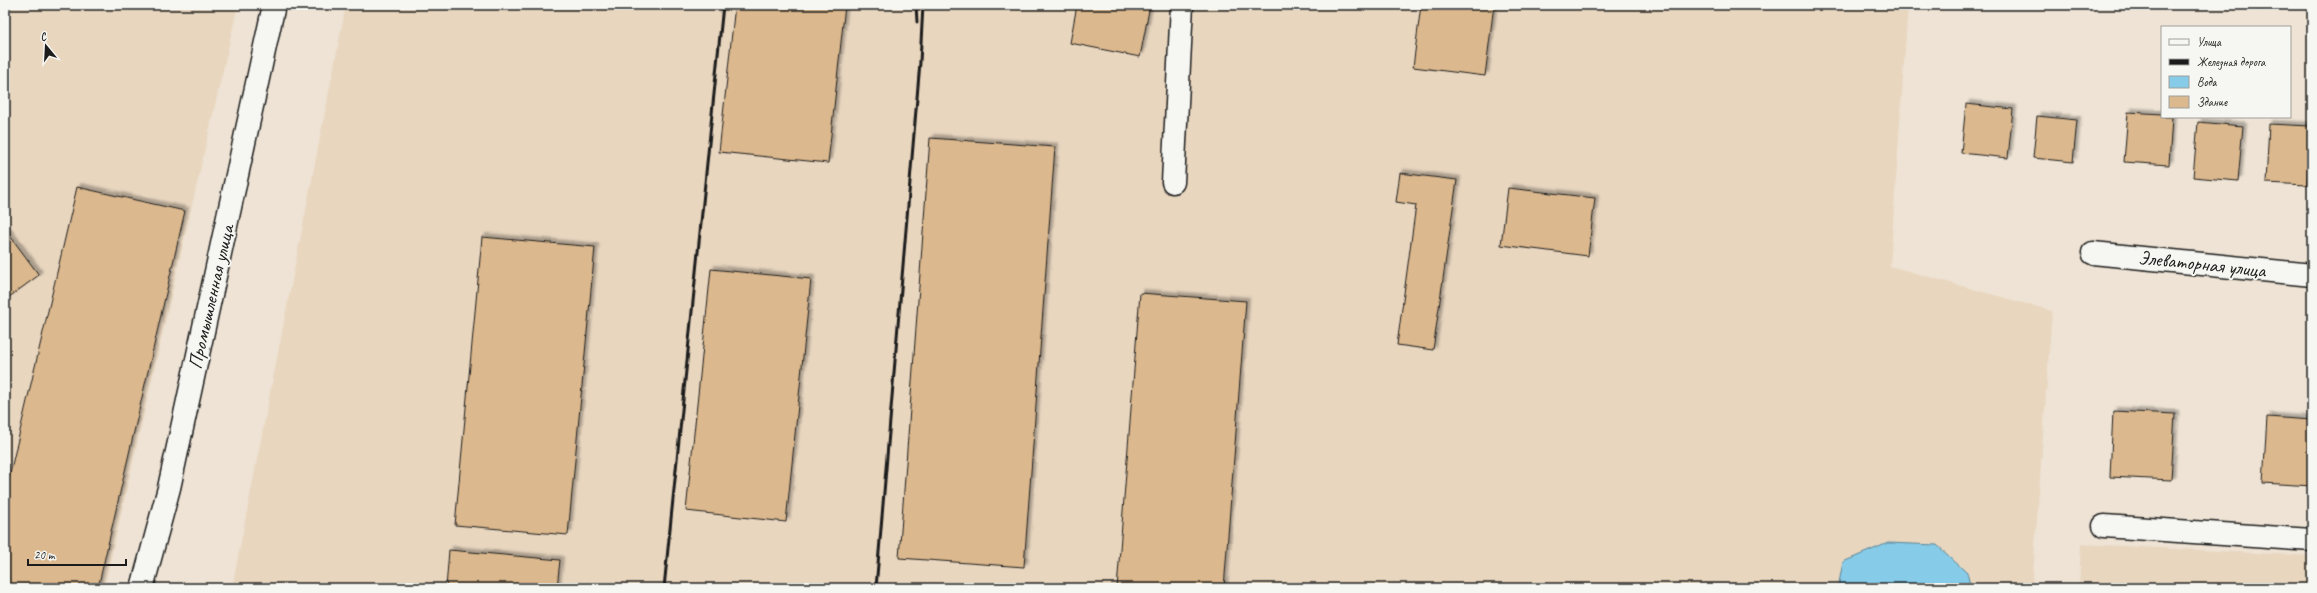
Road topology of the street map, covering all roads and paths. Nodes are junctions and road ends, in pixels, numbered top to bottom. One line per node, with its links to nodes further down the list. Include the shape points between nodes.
1 (274, 5): 8 (street, Промышленная улица, via 169,488)
2 (1182, 5): 3 (street)
3 (1173, 182)
4 (2093, 252): 5 (street, Элеваторная улица)
5 (2312, 275)
6 (2104, 526): 7 (street)
7 (2312, 540)
8 (142, 588)

